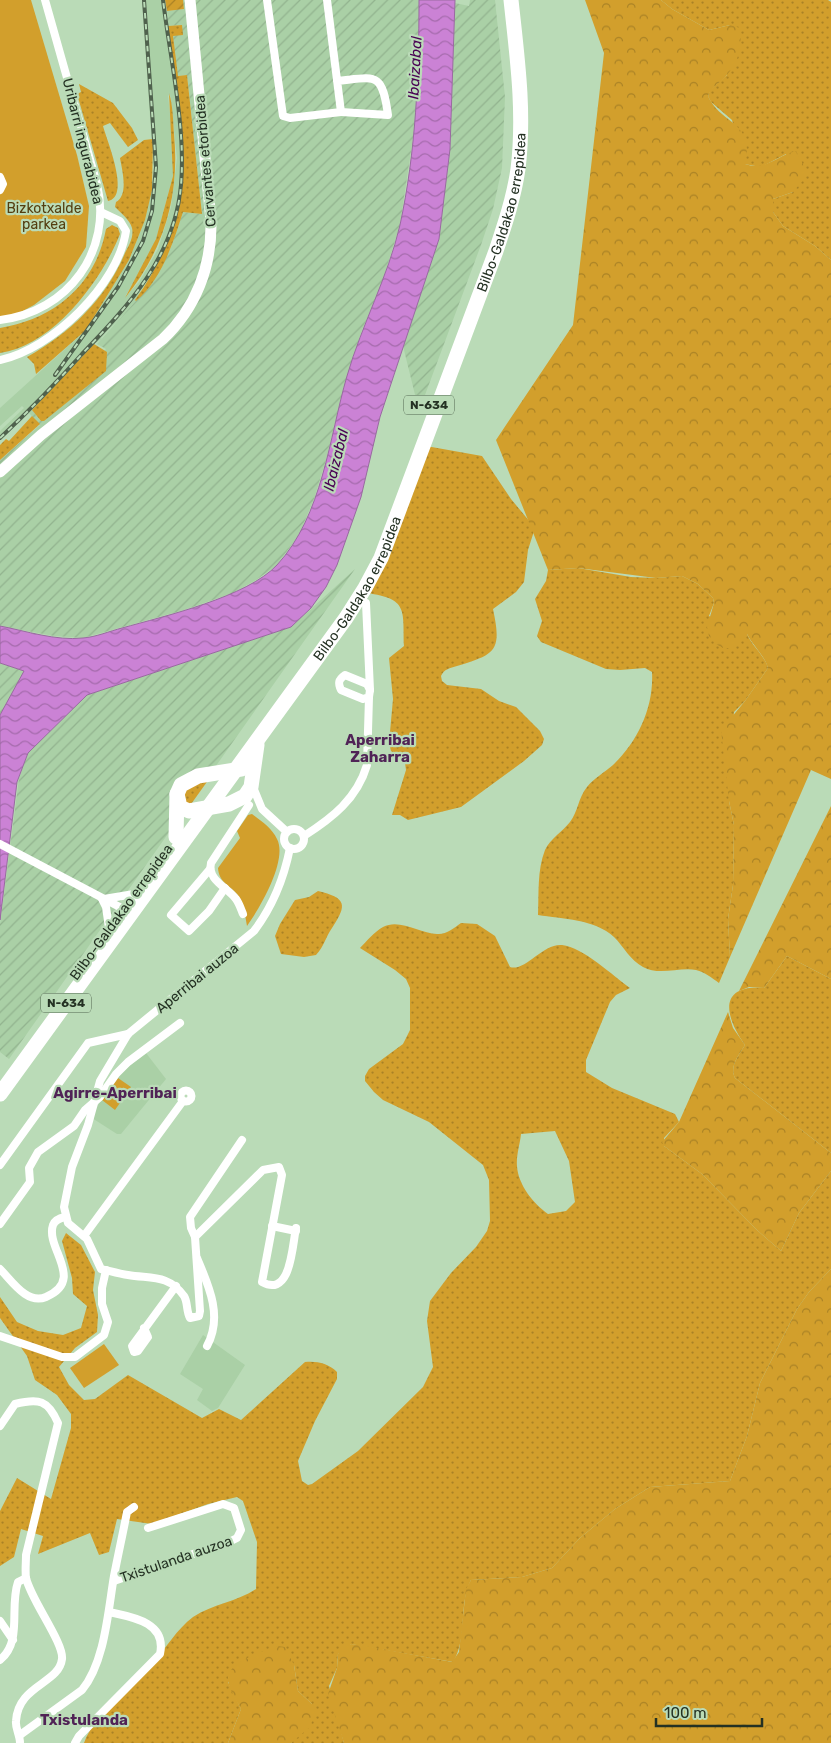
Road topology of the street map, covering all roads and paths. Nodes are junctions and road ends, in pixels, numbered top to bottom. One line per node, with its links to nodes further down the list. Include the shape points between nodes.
1 (45, 0): 11 (street, Uribarri ingurabidea, via 97,184)
2 (190, 0): 14 (street, Cervantes etorbidea, via 212,221 208,260 200,285 178,323 163,339 41,435)
3 (267, 0): 8 (street, via 283,116)
4 (327, 0): 7 (street)
5 (502, 0): 17 (highway, Bilbo-Galdakao errepidea / N-634, via 512,97 512,130 503,200 488,248 366,567)
6 (511, 0): 16 (highway, Bilbo-Galdakao errepidea / N-634, via 520,96 520,139 512,202 496,251 374,571 346,618)
7 (337, 81): 8 (street); 8 (street, via 376,80 384,88 388,115)
8 (341, 112)
9 (0, 177): 10 (street, via 3,184)
10 (0, 190)
11 (101, 212): 12 (street, Uribarri ingurabidea, via 94,250 84,271 72,285 40,310); 13 (street, via 120,221 126,231 106,279 84,307 59,330 34,347)
12 (0, 320)
13 (0, 360)
14 (0, 472)
15 (366, 603): 24 (street, via 369,694 365,772 344,808)
16 (258, 738): 17 (highway, Bilbo-Galdakao errepidea / N-634); 18 (highway)
17 (230, 770): 18 (highway, via 245,770); 19 (highway, via 187,780); 21 (highway, Bilbo-Galdakao errepidea / N-634)
18 (252, 782): 20 (highway); 22 (street)
19 (177, 794): 21 (highway, via 180,807 189,812); 25 (highway)
20 (243, 803): 21 (highway); 22 (street); 28 (street)
21 (201, 809): 25 (highway, Bilbo-Galdakao errepidea / N-634); 32 (highway, Bilbo-Galdakao errepidea / N-634)
22 (262, 809): 23 (street)
23 (287, 832): 24 (street, via 294,829); 27 (street, via 284,843)
24 (304, 836): 27 (street, via 301,847)
25 (176, 837): 30 (highway, Bilbo-Galdakao errepidea / N-634)
26 (0, 844): 31 (street)
27 (290, 848): 36 (street, Aperribai auzoa, via 275,896 254,931)
28 (210, 869): 29 (street, via 212,876); 29 (street, via 171,915 189,931)
29 (225, 888): 33 (street, via 237,900)
30 (134, 894): 31 (street); 32 (highway, Bilbo-Galdakao errepidea / N-634)
31 (102, 899): 32 (street); 34 (street)
32 (127, 911): 34 (highway, Bilbo-Galdakao errepidea / N-634); 38 (highway, Bilbo-Galdakao errepidea / N-634)
33 (243, 914)
34 (109, 928): 37 (highway, Bilbo-Galdakao errepidea / N-634)
35 (180, 1023): 39 (street, Aperribai auzoa, via 128,1062)
36 (128, 1034): 39 (street, Aperribai auzoa, via 108,1065); 42 (street, via 88,1043)
37 (0, 1078)
38 (0, 1094)
39 (95, 1101): 43 (street, Aperribai auzoa, via 72,1167); 44 (street, Aperribai auzoa, via 74,1126 38,1152 29,1168 30,1182)
40 (183, 1101): 46 (street)
41 (242, 1140): 47 (street, via 190,1217)
42 (0, 1165)
43 (65, 1217): 46 (street); 49 (street, via 53,1225 52,1234 64,1276 55,1293 43,1298 27,1296)
44 (0, 1224)
45 (272, 1226): 45 (street, via 262,1282 269,1286 277,1285 286,1278 296,1229); 47 (street, via 280,1194 282,1175 279,1167 263,1170)
46 (84, 1236): 50 (street, via 102,1269)
47 (195, 1237): 48 (street)
48 (194, 1251): 51 (street, via 199,1316 190,1318 186,1312 186,1299); 54 (street, via 216,1320)
49 (0, 1270)
50 (106, 1270): 51 (street, via 159,1278); 53 (street, via 102,1304 108,1322 104,1335 75,1357 62,1358)
51 (176, 1286): 52 (street)
52 (144, 1328)
53 (0, 1336)
54 (208, 1343)
55 (0, 1426): 58 (street, via 15,1404 33,1399 45,1403 58,1423 26,1555)
56 (134, 1507): 59 (street, Txistulanda auzoa, via 127,1512)
57 (148, 1528): 59 (street, Txistulanda auzoa, via 223,1504 234,1508 241,1530 231,1541)
58 (26, 1578): 62 (street, via 18,1582 14,1593); 64 (street, via 43,1618 62,1650 62,1657 57,1672 26,1694 15,1722)
59 (114, 1581): 60 (street, Txistulanda auzoa)
60 (109, 1612): 64 (street, Txistulanda auzoa, via 96,1669 82,1690); 65 (street, via 140,1618 148,1624 160,1638 160,1654)
61 (0, 1622): 62 (street)
62 (13, 1640): 63 (street, via 9,1652)
63 (0, 1660)
64 (20, 1739)
65 (75, 1743)

